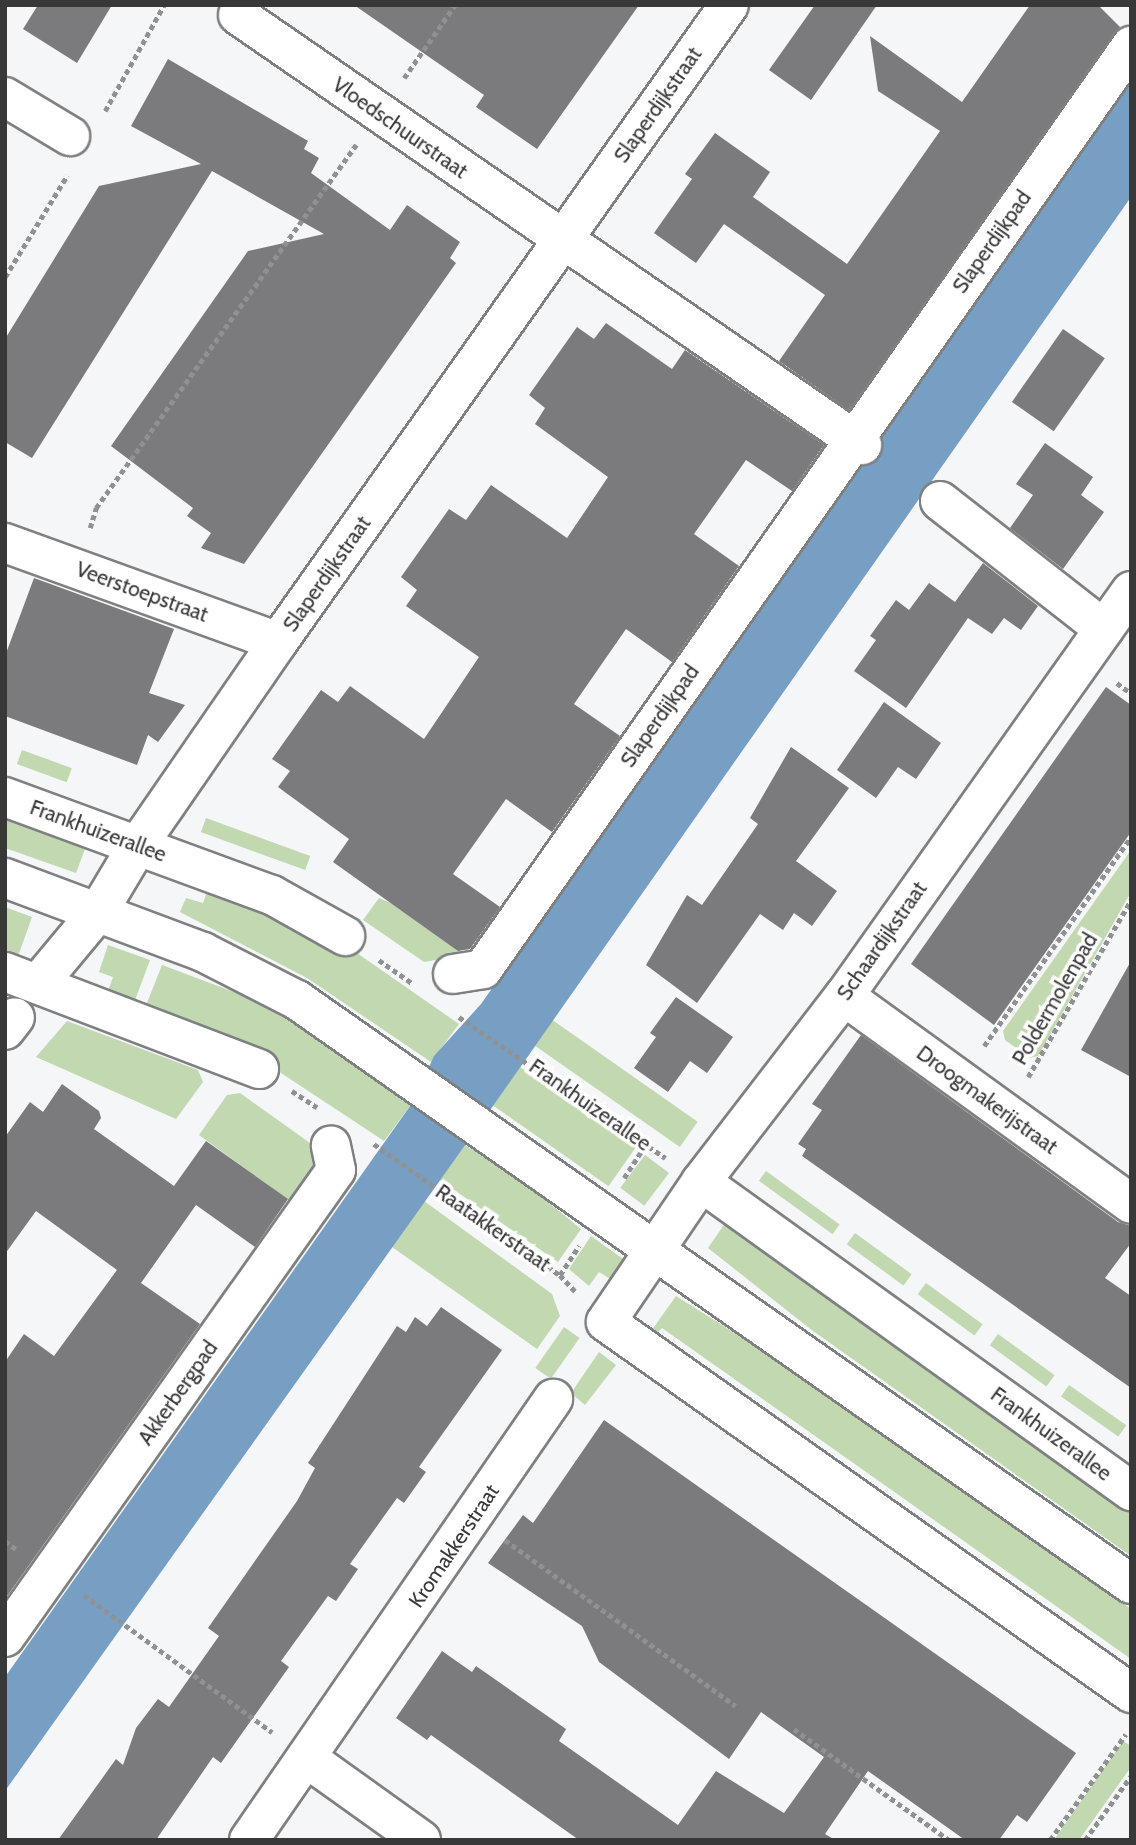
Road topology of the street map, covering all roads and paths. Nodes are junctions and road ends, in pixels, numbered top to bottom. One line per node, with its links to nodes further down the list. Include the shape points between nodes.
1 (455, 5): 6 (path)
2 (729, 5): 8 (street, Slaperdijkstraat)
3 (238, 15): 6 (street, Vloedschuurstraat)
4 (1131, 46): 9 (street, Slaperdijkpad)
5 (5, 97): 7 (street)
6 (379, 113): 8 (street, Vloedschuurstraat); 12 (path, via 96,508)
7 (70, 136)
8 (562, 240): 9 (street); 15 (street, Slaperdijkstraat)
9 (858, 442): 24 (street, Slaperdijkpad, via 483,969)
10 (940, 501): 14 (street)
11 (5, 542): 12 (street, Veerstoepstraat)
12 (78, 569): 15 (street, Veerstoepstraat)
13 (1131, 591): 14 (street, Schaardijkstraat)
14 (1104, 629): 25 (street, Schaardijkstraat)
15 (278, 642): 18 (street, Slaperdijkstraat)
16 (5, 797): 18 (street, Frankhuizerallee)
17 (1131, 838): 27 (path)
18 (138, 845): 21 (street, Slaperdijkstraat); 22 (street, Frankhuizerallee, via 272,895)
19 (5, 878): 21 (street)
20 (1131, 900): 28 (path, Poldermolenpad)
21 (98, 912): 23 (street); 32 (street, via 203,952 298,1000)
22 (345, 936): 24 (path, Frankhuizerallee)
23 (22, 978): 26 (street)
24 (446, 991): 30 (path, Frankhuizerallee, via 548,1076)
25 (844, 996): 27 (street, Droogmakerijstraat); 30 (street, Schaardijkstraat)
26 (259, 1069)
27 (960, 1080): 28 (street, Droogmakerijstraat)
28 (1007, 1114): 31 (street, Droogmakerijstraat)
29 (347, 1139): 33 (path, Raatakkerstraat, via 454,1200 560,1275); 39 (street, Akkerbergpad, via 337,1170)
30 (701, 1182): 32 (street, Schaardijkstraat); 35 (street, Frankhuizerallee)
31 (1131, 1204)
32 (654, 1249): 33 (street); 37 (street)
33 (606, 1322): 40 (street)
34 (553, 1399): 36 (street, Kromakkerstraat)
35 (1131, 1492)
36 (473, 1517): 41 (path); 44 (street, Kromakkerstraat)
37 (1131, 1584)
38 (75, 1588): 44 (path)
39 (5, 1637)
40 (1131, 1693)
41 (736, 1706)
42 (1131, 1728): 49 (path)
43 (794, 1729): 48 (path)
44 (308, 1759): 46 (street, Kromakkerstraat); 47 (street)
45 (1131, 1776): 50 (path)
46 (249, 1840)
47 (421, 1840)
48 (949, 1840)
49 (1050, 1840)
50 (1085, 1840)

